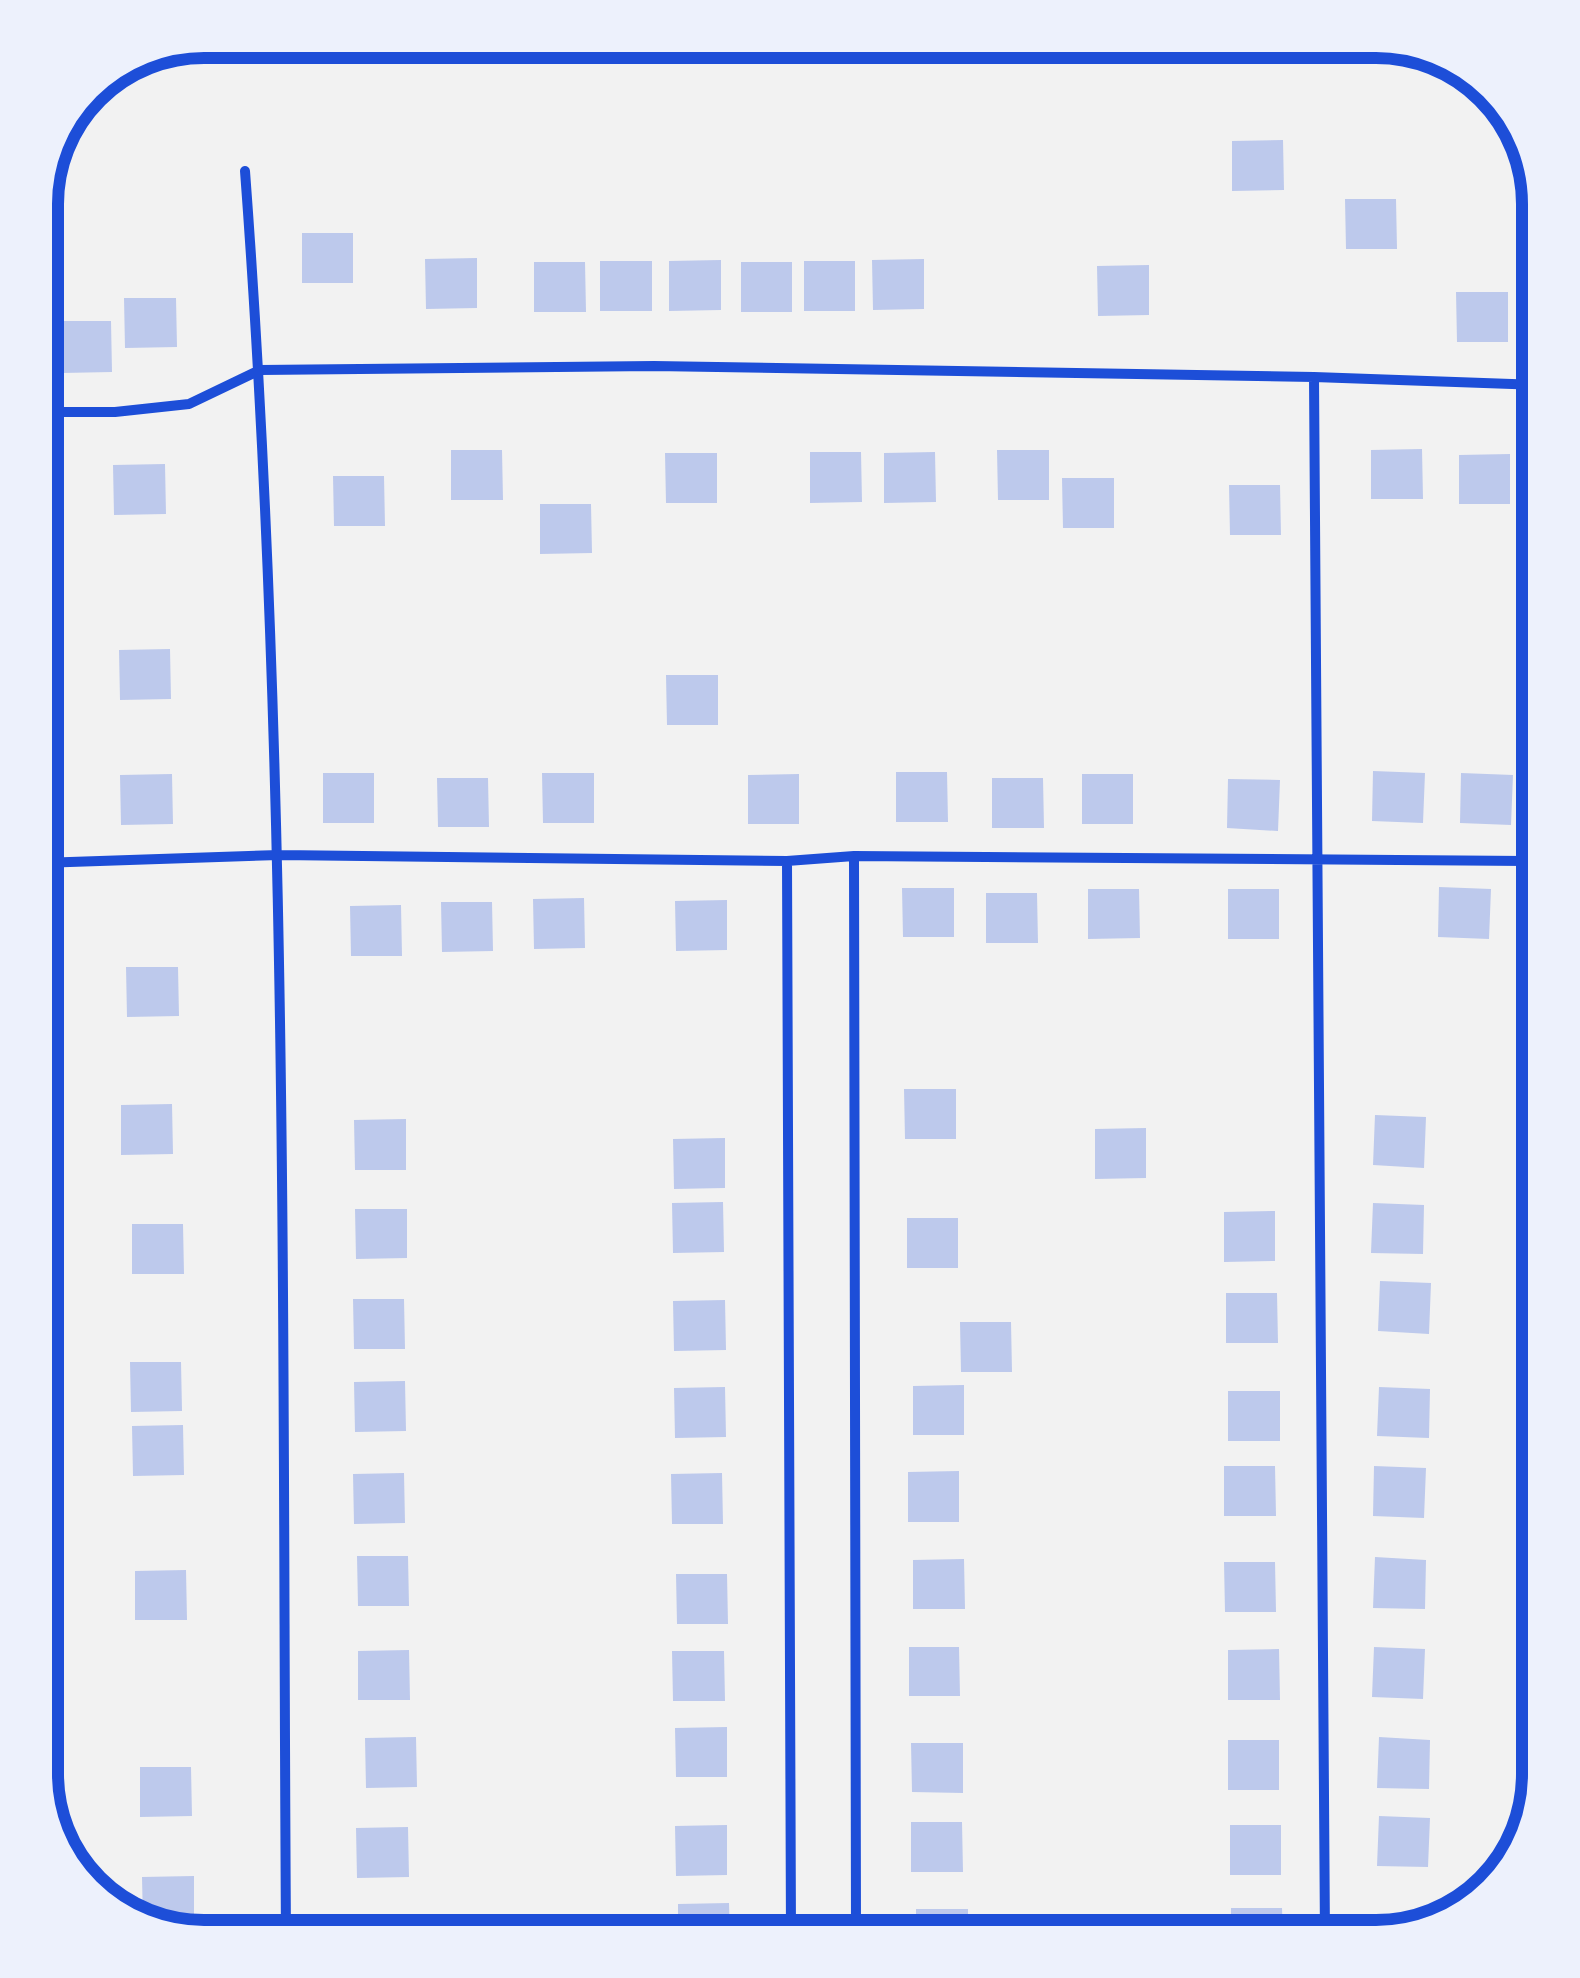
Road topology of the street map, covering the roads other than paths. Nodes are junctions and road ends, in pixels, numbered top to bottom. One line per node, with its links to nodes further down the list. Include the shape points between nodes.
1 (245, 170): 2 (street)
2 (260, 370): 3 (street, via 654,366); 5 (street, via 188,404); 6 (street)
3 (1314, 377): 4 (street); 8 (street)
4 (1522, 384)
5 (58, 412)
6 (279, 855): 9 (street); 11 (street); 12 (street)
7 (854, 856): 8 (street); 9 (street); 14 (street)
8 (1319, 858): 10 (street); 15 (street)
9 (787, 861): 13 (street)
10 (1522, 861)
11 (58, 862)
12 (286, 1920)
13 (791, 1920)
14 (856, 1920)
15 (1325, 1920)

